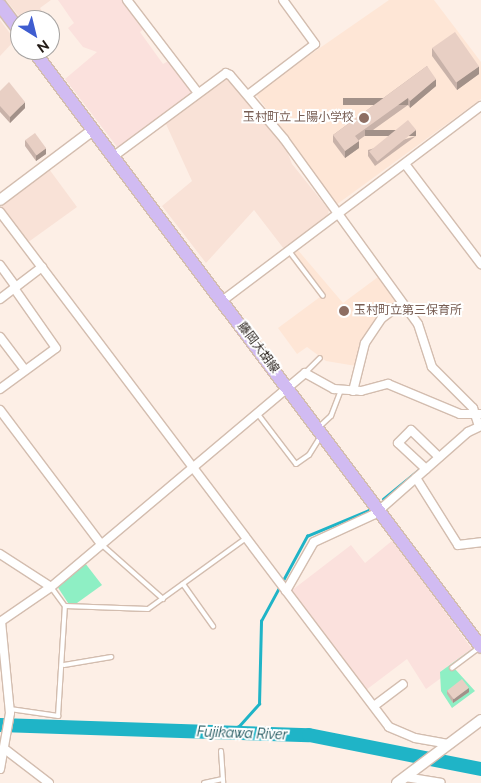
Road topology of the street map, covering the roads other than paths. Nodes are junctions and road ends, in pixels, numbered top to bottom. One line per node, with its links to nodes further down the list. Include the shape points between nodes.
1 (127, 0): 6 (street)
2 (283, 0): 7 (street, via 315,44)
3 (0, 5): 4 (main road)
4 (10, 18)
5 (40, 60): 9 (main road, 藤岡大胡線)
6 (198, 93): 7 (street, via 226,73); 10 (street)
7 (248, 95): 14 (street)
8 (481, 106): 11 (street)
9 (93, 130): 10 (main road, 藤岡大胡線); 12 (street)
10 (114, 156): 22 (main road, 藤岡大胡線)
11 (405, 164): 14 (street); 16 (street)
12 (0, 200)
13 (0, 212): 18 (street)
14 (336, 214): 15 (street); 23 (street)
15 (289, 251): 20 (lane); 22 (street)
16 (481, 264)
17 (0, 265): 19 (street)
18 (42, 267): 19 (street); 37 (street)
19 (15, 287): 21 (street); 26 (street, via 56,348)
20 (323, 296)
21 (0, 298)
22 (222, 301): 28 (main road, 藤岡大胡線)
23 (402, 303): 31 (street, via 382,318 366,343); 34 (street, via 418,324 432,367)
24 (0, 337): 26 (street)
25 (320, 358): 27 (lane)
26 (25, 370): 29 (street)
27 (305, 373): 28 (street); 30 (street)
28 (286, 385): 32 (street); 35 (main road, 藤岡大胡線)
29 (0, 389)
30 (341, 390): 31 (street); 35 (lane, via 331,416)
31 (353, 391): 34 (street, via 388,384)
32 (255, 411): 35 (lane, via 296,464 309,455); 37 (street)
33 (0, 412): 43 (street)
34 (479, 422): 36 (street)
35 (320, 431): 40 (main road, 藤岡大胡線)
36 (437, 454): 38 (street); 38 (street, via 411,430 398,443)
37 (192, 466): 41 (street); 43 (street)
38 (423, 466): 39 (street)
39 (416, 478): 40 (street); 42 (street, via 458,545)
40 (380, 510): 47 (street, via 314,542); 52 (main road, 藤岡大胡線)
41 (246, 538): 45 (lane); 47 (street)
42 (481, 542)
43 (100, 544): 46 (street); 48 (lane)
44 (0, 554): 46 (street)
45 (183, 584): 48 (lane); 51 (lane)
46 (51, 587): 49 (lane); 50 (street)
47 (283, 587): 57 (street)
48 (163, 599): 49 (lane, via 148,609)
49 (66, 606): 54 (lane, via 60,635)
50 (1, 621): 59 (street)
51 (214, 626)
52 (481, 647): 55 (lane)
53 (111, 657): 54 (lane)
54 (64, 665): 59 (lane, via 58,716)
55 (452, 668)
56 (403, 684): 57 (street)
57 (374, 706): 61 (street, via 395,731)
58 (0, 708): 59 (street)
59 (10, 711): 62 (street)
60 (481, 720): 61 (street)
61 (447, 746): 65 (street)
62 (5, 747): 64 (street); 67 (street)
63 (221, 751): 66 (lane)
64 (0, 769)
65 (404, 778): 69 (street)
66 (223, 781): 68 (lane)
67 (49, 783)
68 (204, 783)
69 (441, 783)

